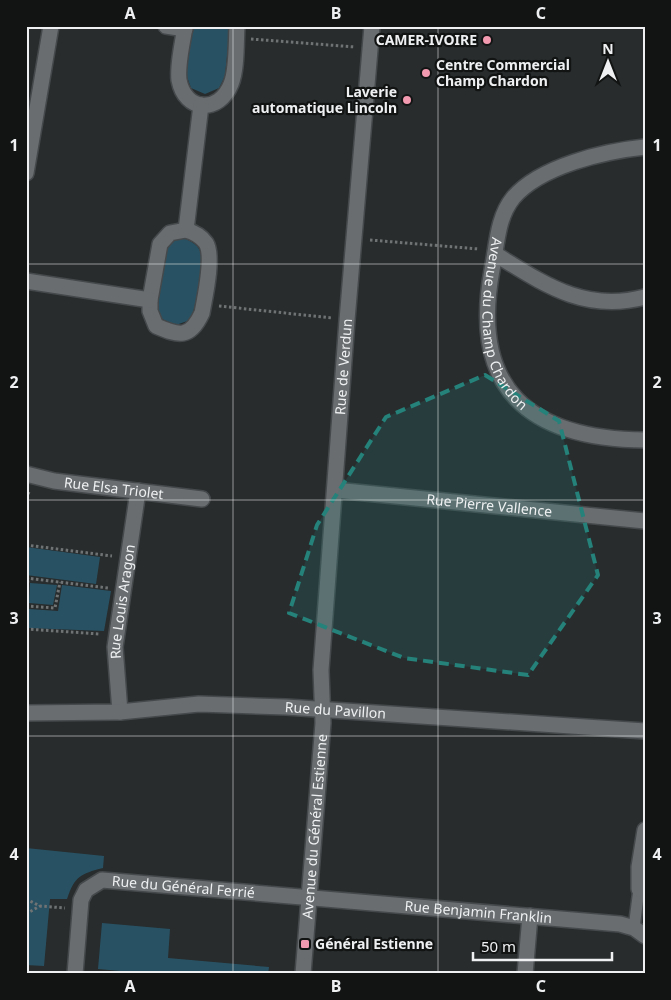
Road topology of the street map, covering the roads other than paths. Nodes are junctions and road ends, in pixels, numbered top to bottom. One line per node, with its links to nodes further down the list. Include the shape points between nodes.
1 (51, 26): 8 (street)
2 (166, 26): 4 (street)
3 (372, 26): 16 (street, Rue de Verdun)
4 (185, 28): 6 (street, via 179,77 182,90 190,100)
5 (236, 32): 6 (street, via 232,81 225,98 215,104)
6 (201, 105): 9 (street)
7 (645, 147): 10 (street, Avenue du Champ Chardon, via 591,157 556,170 521,190 505,210)
8 (26, 173)
9 (186, 230): 13 (street, via 170,234 160,244); 13 (street, via 205,242 210,254 204,304 198,322 188,332 177,335 156,326)
10 (495, 254): 12 (street, via 572,297 600,302); 14 (street, Avenue du Champ Chardon, via 486,300 487,333 497,373 508,390 539,417 560,426 599,436)
11 (26, 281): 13 (street)
12 (645, 297)
13 (150, 300)
14 (645, 440)
15 (26, 474): 17 (street, Rue Elsa Triolet, via 54,481)
16 (335, 490): 19 (street, Rue Pierre Vallence); 20 (street, Rue de Verdun)
17 (138, 491): 18 (street, Rue Elsa Triolet); 21 (street, Rue Louis Aragon, via 115,647)
18 (202, 499)
19 (645, 522)
20 (321, 709): 21 (street, Rue du Pavillon, via 199,704); 23 (street, Rue du Pavillon); 26 (street, Avenue du Général Estienne, via 323,723)
21 (120, 712): 22 (street, Rue du Pavillon)
22 (26, 713)
23 (645, 731)
24 (645, 830): 25 (street)
25 (639, 889): 28 (lane)
26 (309, 896): 27 (street, Rue Benjamin Franklin); 29 (street, Rue du Général Ferrié, via 102,880 86,890 81,900); 30 (street, Avenue du Général Estienne)
27 (530, 916): 28 (street, Rue Benjamin Franklin, via 620,924); 31 (street)
28 (639, 932)
29 (75, 974)
30 (303, 974)
31 (525, 974)

